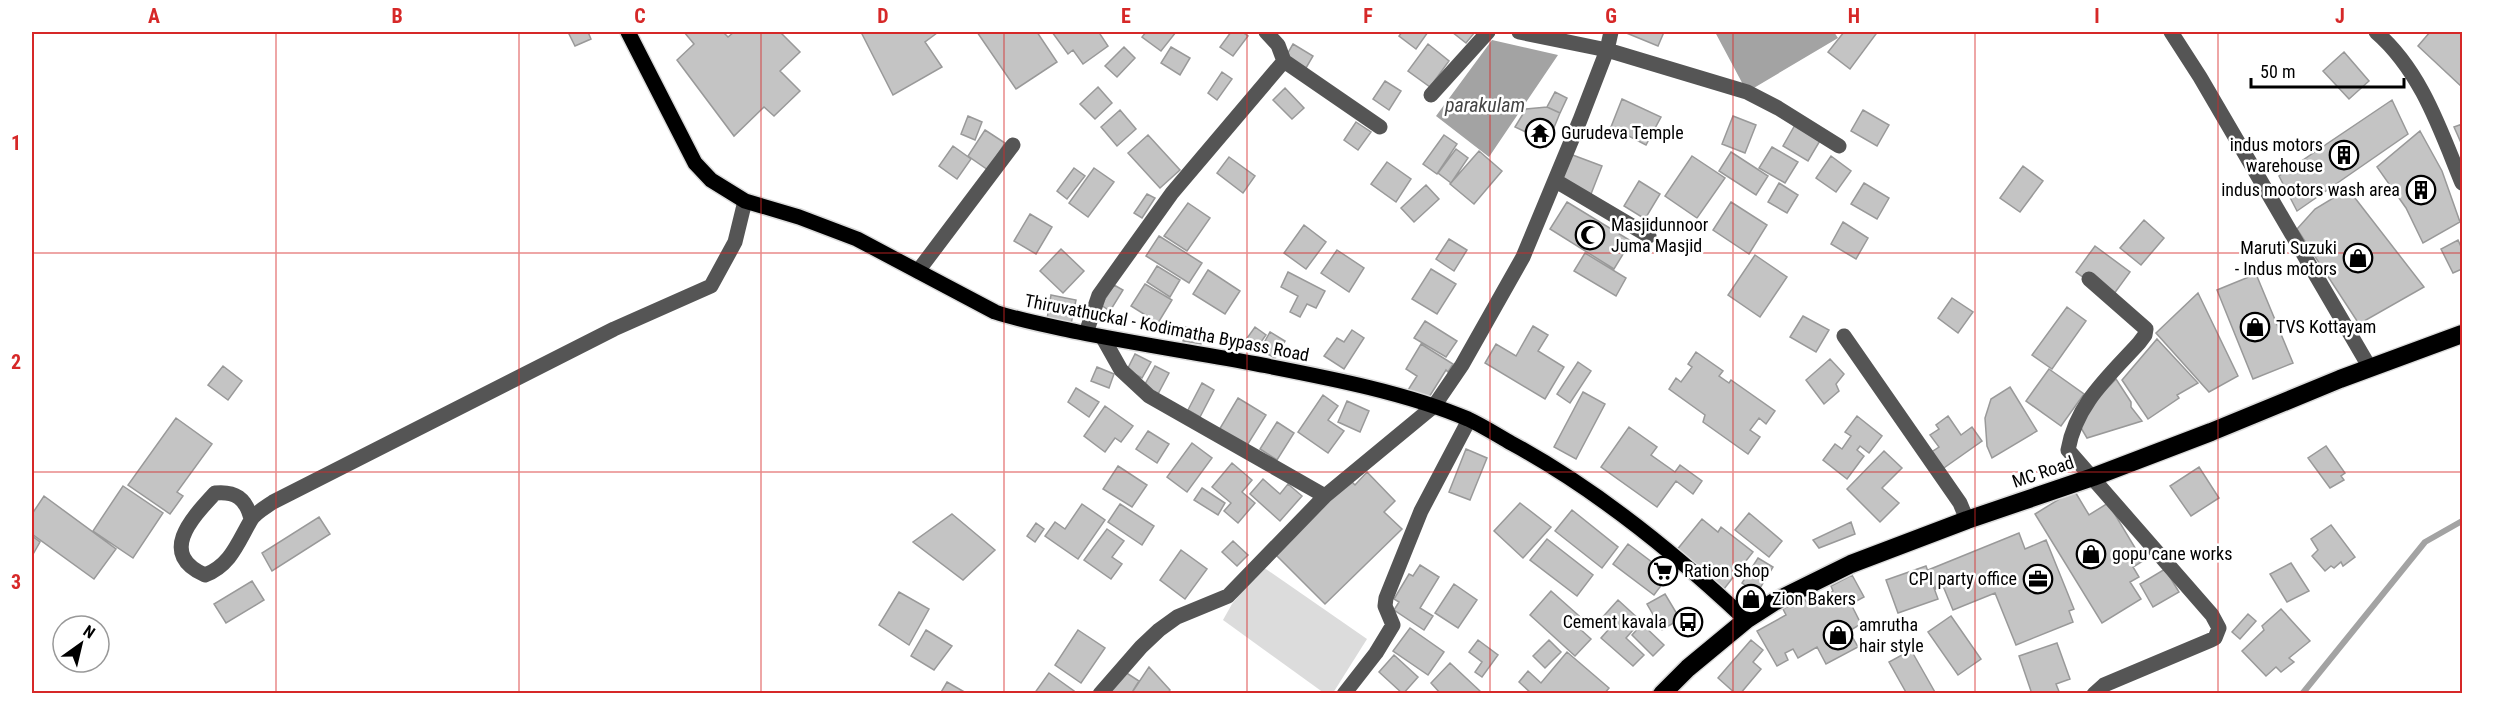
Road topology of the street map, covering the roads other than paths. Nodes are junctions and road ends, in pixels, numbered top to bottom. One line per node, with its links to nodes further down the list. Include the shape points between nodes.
1 (628, 32): 16 (main road, Thiruvathuckal - Kodimatha Bypass Road, via 695,163 711,180)
2 (1266, 32): 9 (street, via 1278,45)
3 (1488, 32): 10 (street)
4 (1519, 32): 8 (street)
5 (1611, 32): 8 (street)
6 (2171, 32): 24 (street)
7 (2376, 32): 15 (street, via 2402,61 2428,101)
8 (1607, 50): 13 (street, via 1748,92); 14 (street)
9 (1284, 61): 11 (street); 20 (street, via 1172,192 1099,295)
10 (1431, 95)
11 (1380, 127)
12 (1013, 145): 18 (street)
13 (1839, 146)
14 (1556, 181): 17 (street); 25 (street, via 1506,289)
15 (2463, 183)
16 (745, 201): 18 (main road, Thiruvathuckal - Kodimatha Bypass Road, via 831,228); 29 (street, via 735,242 711,286 614,329 273,502)
17 (1648, 236)
18 (918, 271): 20 (main road, Thiruvathuckal - Kodimatha Bypass Road, via 995,312)
19 (2089, 279): 27 (street, via 2146,329 2139,343 2082,408 2072,430 2068,450)
20 (1086, 333): 23 (main road, Thiruvathuckal - Kodimatha Bypass Road)
21 (2463, 334): 24 (highway, MC Road)
22 (1844, 336): 30 (street, via 1960,503)
23 (1103, 338): 25 (main road, Thiruvathuckal - Kodimatha Bypass Road, via 1257,364); 28 (street, via 1121,370 1149,396)
24 (2370, 368): 27 (highway, MC Road)
25 (1434, 406): 26 (main road, Thiruvathuckal - Kodimatha Bypass Road); 28 (street)
26 (1469, 420): 31 (main road, Thiruvathuckal - Kodimatha Bypass Road, via 1539,458 1598,497 1699,575); 33 (street, via 1421,511 1386,598 1393,625)
27 (2093, 477): 30 (highway, MC Road); 35 (street, via 2219,628 2215,638 2104,685)
28 (1325, 496): 32 (street, via 1228,596 1177,616)
29 (251, 519): 29 (street, via 242,540 217,571 205,575 184,561 181,540 215,493 228,491 239,495)
30 (1967, 520): 31 (highway, MC Road, via 1851,564)
31 (1746, 620): 34 (highway, MC Road)
32 (1100, 693)
33 (1344, 693)
34 (1662, 693)
35 (2094, 693)

